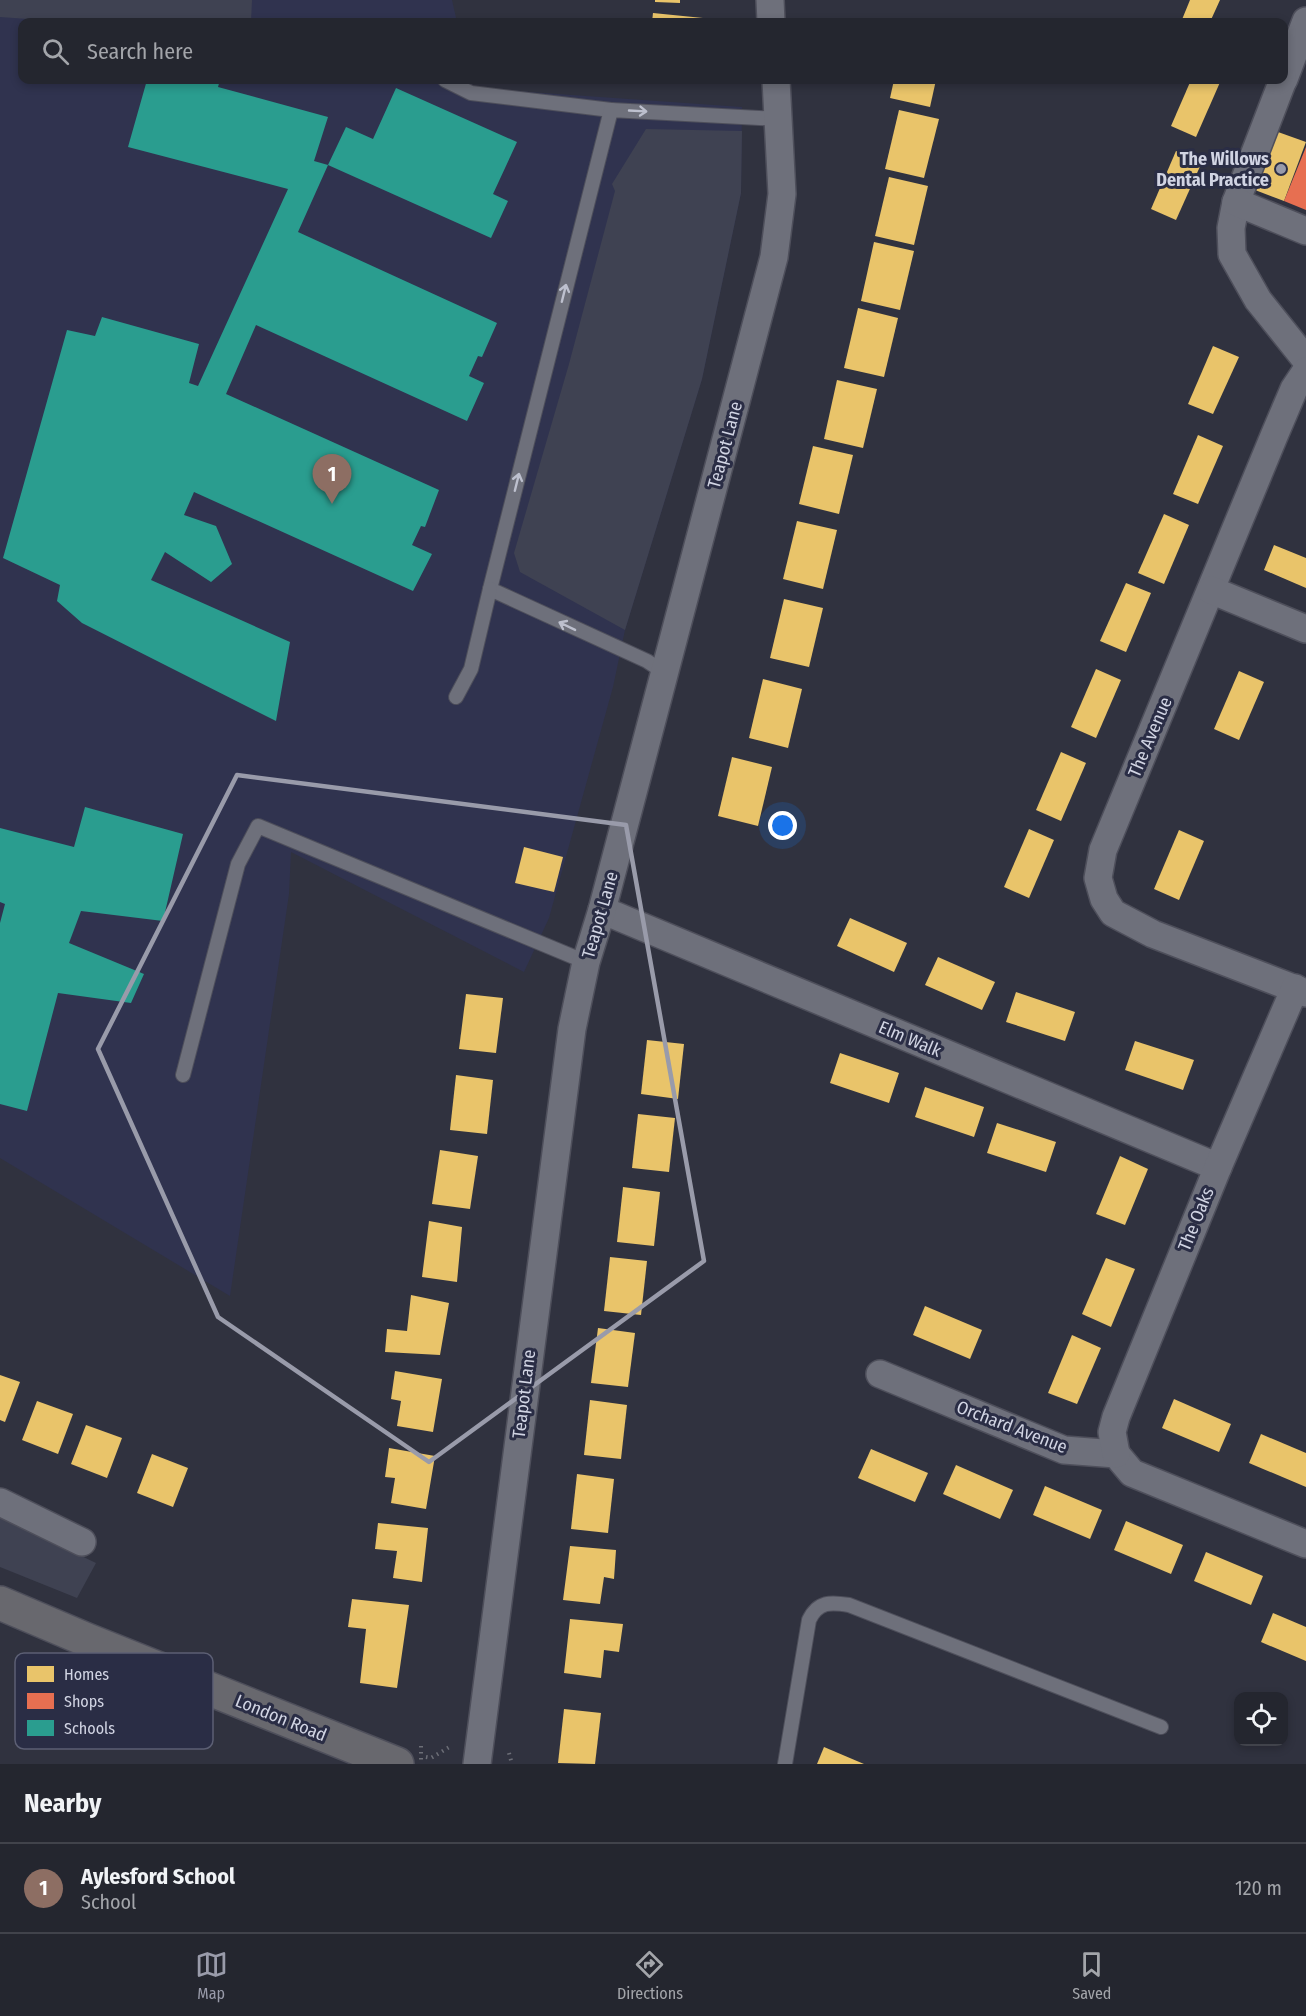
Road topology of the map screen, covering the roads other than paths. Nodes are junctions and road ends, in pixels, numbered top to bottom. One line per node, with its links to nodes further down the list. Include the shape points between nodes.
1 (770, 0): 2 (street)
2 (771, 18)
3 (1306, 21): 4 (street)
4 (1288, 75)
5 (453, 84): 8 (lane, via 471,93)
6 (776, 84): 9 (street, Teapot Lane)
7 (1284, 84): 10 (street)
8 (611, 110): 9 (lane, one-way to 9); 14 (lane, one-way to 8)
9 (779, 119): 17 (street, Teapot Lane, via 782,194 774,257)
10 (1236, 202): 11 (street); 12 (street, via 1232,254 1258,300)
11 (1306, 231)
12 (1306, 360)
13 (1306, 371): 15 (street, The Avenue, via 1290,398)
14 (490, 589): 17 (lane, one-way to 14); 18 (lane, via 471,669)
15 (1211, 590): 16 (street); 21 (street, The Avenue, via 1103,850 1098,878 1113,913 1153,934)
16 (1306, 629)
17 (665, 673): 19 (street, Teapot Lane)
18 (456, 697)
19 (602, 910): 20 (street, Teapot Lane); 23 (street, Elm Walk)
20 (586, 962): 22 (lane, via 258,826 238,864); 34 (street, Teapot Lane, via 570,1041)
21 (1300, 990): 23 (street, The Oaks)
22 (183, 1075)
23 (1218, 1167): 25 (street, The Oaks, via 1116,1417 1112,1432)
24 (880, 1374): 25 (street, Orchard Avenue, via 1064,1450)
25 (1116, 1454): 28 (street, via 1132,1473)
26 (0, 1502): 27 (street)
27 (82, 1542)
28 (1306, 1544)
29 (0, 1603): 30 (main road, London Road)
30 (123, 1653)
31 (213, 1685): 33 (main road, London Road)
32 (1161, 1727): 35 (lane, via 849,1605 828,1602 813,1610 809,1620)
33 (409, 1755)
34 (477, 1764)
35 (785, 1764)

